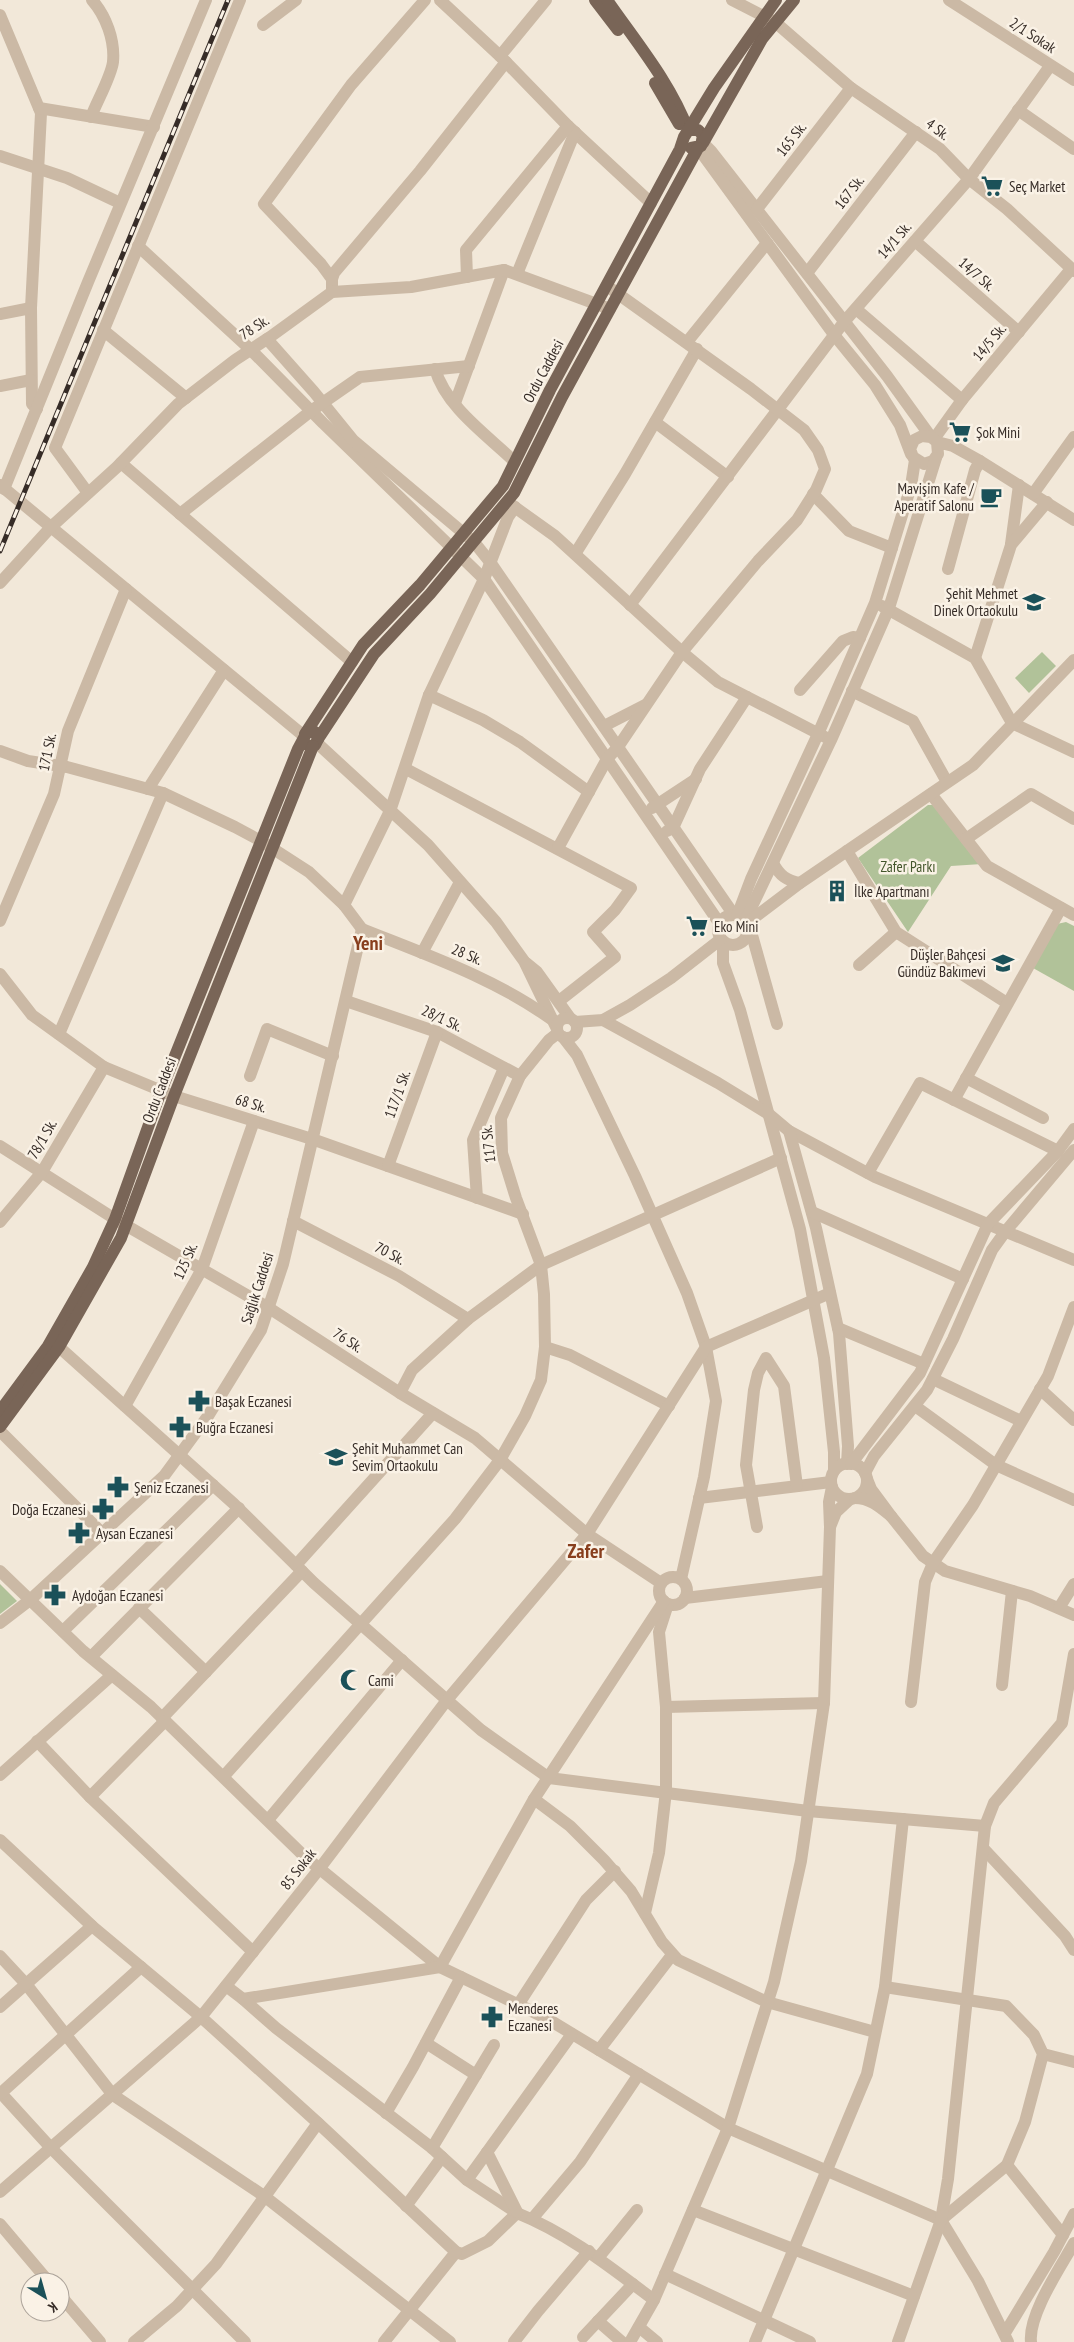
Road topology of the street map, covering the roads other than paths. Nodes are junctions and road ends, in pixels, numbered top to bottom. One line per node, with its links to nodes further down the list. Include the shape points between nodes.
1 (92, 0): 23 (street, via 106,22 113,63)
2 (206, 0): 24 (street)
3 (240, 0): 38 (street)
4 (296, 0): 16 (street)
5 (425, 0): 44 (street, via 352,86 264,204 321,264)
6 (440, 0): 17 (street)
7 (546, 0): 17 (street)
8 (595, 0): 27 (main road, via 643,63)
9 (607, 0): 27 (main road, via 679,106)
10 (732, 0): 15 (street, 4 Sk.)
11 (776, 0): 15 (main road, Ordu Caddesi)
12 (794, 0): 15 (main road, Ordu Caddesi)
13 (955, 2): 18 (street, 2/1 Sokak)
14 (0, 15): 21 (street)
15 (769, 20): 20 (street, 4 Sk.); 27 (main road, Ordu Caddesi); 28 (main road, Ordu Caddesi, via 762,39)
16 (263, 24)
17 (503, 59): 25 (street); 44 (street, via 420,171 334,273)
18 (1050, 66): 19 (street, 2/1 Sokak); 22 (street, 14/1 Sk.)
19 (1074, 80)
20 (851, 88): 26 (street, 4 Sk.); 35 (street, 165 Sk.)
21 (39, 108): 23 (street); 31 (street)
22 (1018, 110): 29 (street); 32 (street, 14/1 Sk.)
23 (91, 117): 24 (street)
24 (154, 127): 33 (street)
25 (571, 129): 34 (street); 42 (street); 43 (street, via 466,250)
26 (916, 132): 32 (street, 4 Sk., via 940,149); 41 (street, 167 Sk.)
27 (685, 136): 28 (main road, via 688,147); 28 (main road, via 693,128 701,132); 34 (main road, Ordu Caddesi)
28 (700, 145): 35 (street); 37 (street); 46 (main road, Ordu Caddesi)
29 (1074, 149)
30 (0, 156): 31 (street)
31 (38, 168): 33 (street); 48 (street)
32 (969, 179): 36 (street, 14/1 Sk.); 40 (street, 4 Sk., via 1007,208)
33 (120, 203): 67 (street)
34 (651, 203): 45 (main road, Ordu Caddesi)
35 (757, 209): 41 (street)
36 (915, 241): 50 (street, 14/1 Sk.); 54 (street, 14/7 Sk.)
37 (767, 243): 55 (street); 57 (street)
38 (138, 246): 53 (street); 58 (street)
39 (504, 270): 42 (street); 43 (street); 59 (street)
40 (1072, 270): 54 (street, 14/5 Sk.)
41 (807, 273): 52 (street)
42 (517, 274): 47 (street)
43 (467, 277): 44 (street, via 411,287)
44 (332, 286): 56 (street, 78 Sk.)
45 (607, 286): 46 (street); 47 (main road, Ordu Caddesi)
46 (618, 292): 49 (main road, Ordu Caddesi); 57 (street)
47 (598, 303): 49 (street); 76 (main road, Ordu Caddesi)
48 (31, 308): 51 (street); 61 (street)
49 (610, 309): 85 (main road, Ordu Caddesi, via 562,397)
50 (856, 309): 52 (street, 14/1 Sk.); 64 (street)
51 (0, 314)
52 (844, 322): 55 (street, 14/1 Sk.); 72 (street)
53 (103, 330): 63 (street); 81 (street, via 55,448)
54 (1018, 332): 64 (street, 14/5 Sk.)
55 (835, 336): 68 (street, 14/1 Sk.); 73 (street, via 875,385 900,425)
56 (267, 339): 58 (street, 78 Sk.); 65 (street)
57 (692, 346): 68 (street); 70 (street)
58 (250, 348): 63 (street, 78 Sk.); 69 (street)
59 (469, 366): 60 (street); 66 (street)
60 (435, 369): 65 (street, via 360,377); 66 (street, via 439,382)
61 (31, 380): 62 (street); 67 (street, via 32,404)
62 (0, 386)
63 (186, 398): 77 (street, 78 Sk.)
64 (962, 400): 72 (street, 14/5 Sk.)
65 (323, 402): 69 (street); 89 (street, via 353,440)
66 (455, 403): 76 (street)
67 (37, 409): 80 (street)
68 (779, 410): 78 (street, 14/1 Sk.); 82 (street, via 804,430 818,450 825,469)
69 (311, 411): 86 (street); 92 (street)
70 (655, 422): 78 (street); 94 (street)
71 (1074, 437): 83 (street)
72 (934, 440): 73 (street, via 917,437 911,445); 74 (street, via 938,450); 75 (street)
73 (913, 457): 74 (street, via 924,464); 93 (street, via 911,486)
74 (936, 458): 103 (street)
75 (980, 460): 79 (street); 97 (street)
76 (515, 462): 89 (main road, Ordu Caddesi, via 503,486)
77 (121, 463): 81 (street, 78 Sk.); 86 (street)
78 (728, 477): 102 (street, 14/1 Sk.)
79 (1019, 484): 83 (street); 91 (street)
80 (2, 487): 88 (street)
81 (88, 493): 88 (street, 78 Sk.)
82 (813, 494): 93 (street, via 849,531); 105 (street, via 797,520)
83 (1033, 494): 84 (street)
84 (1047, 502): 87 (street); 91 (street)
85 (511, 504): 90 (main road, Ordu Caddesi); 94 (street); 96 (street)
86 (180, 514): 108 (street)
87 (1074, 520)
88 (50, 527): 99 (street, 78 Sk.); 100 (street)
89 (463, 534): 90 (street); 92 (main road, Ordu Caddesi)
90 (474, 542): 95 (main road, Ordu Caddesi); 96 (street)
91 (1011, 545): 106 (street)
92 (451, 548): 95 (street); 108 (main road, Ordu Caddesi)
93 (892, 548): 101 (street)
94 (575, 554): 102 (street)
95 (460, 558): 98 (street); 118 (main road, Ordu Caddesi, via 374,654)
96 (490, 562): 98 (street); 116 (street)
97 (948, 569)
98 (484, 579): 112 (street); 123 (street)
99 (0, 583)
100 (126, 589): 109 (street); 124 (street, 171 Sk., via 68,731)
101 (875, 604): 103 (street); 104 (street)
102 (630, 605): 105 (street)
103 (889, 608): 106 (street); 111 (street)
104 (860, 638): 110 (street, via 843,641); 117 (street)
105 (682, 652): 113 (street, via 718,682); 114 (street)
106 (975, 658): 115 (street)
107 (1074, 660): 115 (street)
108 (352, 662): 118 (main road, Ordu Caddesi)
109 (224, 670): 118 (street); 128 (street)
110 (800, 690)
111 (852, 692): 119 (street); 127 (street, via 913,721)
112 (429, 695): 125 (street); 129 (street, via 483,720 520,742)
113 (747, 697): 117 (street); 126 (street)
114 (648, 704): 116 (street); 120 (street)
115 (1012, 723): 122 (street); 127 (street, via 973,765)
116 (604, 726): 120 (street)
117 (818, 734): 119 (street); 150 (street, via 750,879)
118 (310, 740): 133 (street); 139 (main road, Ordu Caddesi); 141 (main road, Ordu Caddesi)
119 (831, 740): 143 (street)
120 (618, 747): 123 (street); 132 (street)
121 (0, 752): 124 (street)
122 (1074, 752)
123 (607, 759): 129 (street); 134 (street)
124 (59, 766): 128 (street); 149 (street, 171 Sk., via 54,794)
125 (406, 769): 133 (street); 140 (street)
126 (696, 779): 132 (street); 136 (street)
127 (948, 782): 131 (street)
128 (148, 788): 130 (street)
129 (589, 792): 140 (street)
130 (163, 793): 139 (street); 166 (street)
131 (931, 794): 138 (street); 142 (street)
132 (658, 804): 134 (street); 136 (street)
133 (390, 811): 144 (street, via 428,845); 146 (street)
134 (645, 813): 137 (street)
135 (1074, 819): 138 (street, via 1031,794)
136 (673, 828): 137 (street); 150 (street)
137 (660, 836): 151 (street)
138 (966, 839): 147 (street, via 987,866)
139 (261, 841): 141 (street); 173 (main road, Ordu Caddesi)
140 (558, 848): 160 (street, via 631,888 616,910 593,932 615,957)
141 (273, 849): 146 (street, via 308,872); 174 (main road, Ordu Caddesi)
142 (847, 851): 145 (street); 153 (street)
143 (773, 863): 145 (street, via 788,881); 150 (street)
144 (460, 882): 155 (street); 156 (street, via 496,922)
145 (800, 883): 150 (street)
146 (344, 905): 152 (street)
147 (1061, 908): 148 (street); 161 (street)
148 (1074, 914)
149 (0, 921)
150 (742, 921): 151 (street, via 725,918); 154 (street, via 746,938 738,944); 163 (street, via 752,935)
151 (720, 924): 154 (street)
152 (362, 930): 155 (street, 28 Sk.); 159 (street, Sağlık Caddesi)
153 (896, 932): 157 (street); 161 (street)
154 (722, 940): 162 (street, 117 Sk., via 671,978); 176 (street, via 723,963)
155 (422, 953): 164 (street, 28 Sk., via 476,975)
156 (524, 961): 160 (street, via 537,972); 164 (street)
157 (859, 965)
158 (0, 974): 166 (street, 68 Sk., via 32,1015)
159 (346, 1001): 165 (street, 28/1 Sk.); 167 (street, Sağlık Caddesi)
160 (559, 1001): 164 (street)
161 (1007, 1003): 172 (street)
162 (599, 1021): 164 (street, 117 Sk.); 176 (street, via 718,1083)
163 (777, 1024)
164 (566, 1028): 171 (street, 117 Sk., via 544,1046); 192 (street)
165 (437, 1032): 169 (street, 28/1 Sk.); 186 (street, 117/1 Sk.)
166 (59, 1034): 168 (street, 68 Sk.)
167 (333, 1056): 170 (street, via 268,1029); 181 (street, Sağlık Caddesi)
168 (104, 1066): 173 (street, 68 Sk.); 187 (street, 78/1 Sk.)
169 (504, 1068): 171 (street, 28/1 Sk.); 189 (street, via 473,1140)
170 (250, 1076)
171 (520, 1076): 191 (street, 117 Sk., via 501,1118 502,1153)
172 (966, 1078): 175 (street); 177 (street)
173 (160, 1091): 174 (street, 68 Sk.); 193 (main road, Ordu Caddesi)
174 (174, 1096): 178 (street, 68 Sk.); 193 (main road, Ordu Caddesi)
175 (954, 1100): 184 (street); 188 (street, via 920,1083)
176 (770, 1115): 180 (street); 185 (street)
177 (1043, 1118)
178 (254, 1121): 181 (street, 68 Sk.); 200 (street, 125 Sk.)
179 (1074, 1129): 184 (street)
180 (789, 1131): 188 (street); 190 (street)
181 (312, 1139): 186 (street, 68 Sk.); 194 (street, Sağlık Caddesi)
182 (0, 1146): 187 (street, 76 Sk.)
183 (1074, 1150): 197 (street)
184 (1058, 1151): 196 (street)
185 (781, 1158): 192 (street); 203 (street)
186 (388, 1166): 189 (street, 68 Sk.)
187 (42, 1172): 193 (street, 76 Sk.); 195 (street, 78/1 Sk.)
188 (868, 1173): 196 (street)
189 (477, 1198): 191 (street, 68 Sk.)
190 (812, 1212): 201 (street); 202 (street)
191 (523, 1214): 199 (street, 117 Sk.)
192 (652, 1214): 199 (street); 210 (street, via 687,1293)
193 (121, 1221): 200 (street, 76 Sk.); 208 (main road, Ordu Caddesi); 218 (main road, Ordu Caddesi, via 48,1346)
194 (293, 1221): 205 (street, Sağlık Caddesi); 206 (street, 70 Sk., via 399,1276)
195 (0, 1222)
196 (988, 1224): 197 (street); 201 (street)
197 (1005, 1232): 198 (street); 212 (street, via 992,1250)
198 (1074, 1260)
199 (541, 1265): 206 (street); 209 (street, 117 Sk.)
200 (202, 1268): 205 (street, 76 Sk.); 215 (street, 125 Sk.)
201 (963, 1279): 211 (street)
202 (830, 1293): 203 (street); 207 (street)
203 (814, 1300): 210 (street); 228 (street, via 834,1452)
204 (1074, 1307): 213 (street)
205 (269, 1308): 214 (street, 76 Sk.); 223 (street, Sağlık Caddesi, via 261,1330 208,1416)
206 (468, 1319): 214 (street, via 412,1370)
207 (838, 1328): 211 (street); 225 (street)
208 (59, 1347): 215 (street); 222 (main road, Ordu Caddesi)
209 (545, 1347): 216 (street, via 570,1355); 224 (street, 117 Sk., via 541,1380)
210 (706, 1347): 216 (street, 85 Sokak); 232 (street, via 716,1401)
211 (924, 1364): 225 (street, via 905,1396)
212 (933, 1379): 217 (street); 221 (street)
213 (1040, 1389): 220 (street); 221 (street)
214 (400, 1393): 219 (street, 76 Sk.)
215 (125, 1406): 223 (street)
216 (669, 1406): 240 (street, 85 Sokak)
217 (915, 1406): 226 (street); 227 (street, via 874,1456)
218 (0, 1411)
219 (433, 1413): 224 (street, 76 Sk., via 476,1438); 242 (street)
220 (1074, 1420)
221 (1021, 1421): 226 (street)
222 (0, 1429): 239 (street)
223 (179, 1455): 229 (street); 239 (street, Sağlık Caddesi, via 164,1476)
224 (500, 1460): 240 (street, 76 Sk.); 256 (street, 117 Sk., via 455,1520)
225 (849, 1464): 227 (street, via 861,1468); 228 (street, via 838,1467)
226 (996, 1465): 234 (street); 241 (street)
227 (866, 1476): 233 (street, via 864,1491); 236 (street)
228 (832, 1480): 230 (street); 233 (street, via 839,1496); 238 (street)
229 (213, 1486): 235 (street); 257 (street)
230 (797, 1486): 231 (street); 231 (street, via 784,1386 766,1358 754,1390 746,1465)
231 (750, 1492): 232 (street); 237 (street)
232 (699, 1498): 244 (street)
233 (853, 1498): 236 (street, via 864,1498); 238 (street, via 836,1512)
234 (1074, 1500)
235 (238, 1508): 242 (street); 252 (street)
236 (891, 1516): 241 (street, via 923,1556)
237 (757, 1527)
238 (830, 1527): 245 (street)
239 (102, 1534): 250 (street, Sağlık Caddesi)
240 (587, 1534): 246 (street, 76 Sk.); 264 (street, 85 Sokak)
241 (934, 1563): 248 (street, via 945,1571); 265 (street, via 925,1582)
242 (299, 1568): 256 (street); 261 (street)
243 (0, 1571): 250 (street)
244 (681, 1579): 246 (street, via 669,1577); 249 (street, via 688,1590)
245 (828, 1581): 249 (street); 266 (street)
246 (661, 1583): 251 (street, via 659,1593)
247 (1074, 1584): 253 (street)
248 (1012, 1591): 253 (street); 263 (street)
249 (685, 1598): 251 (street, via 678,1604)
250 (30, 1600): 255 (street, Sağlık Caddesi); 257 (street)
251 (666, 1602): 267 (street, via 660,1632); 274 (street)
252 (139, 1608): 259 (street); 261 (street)
253 (1059, 1608): 254 (street)
254 (1074, 1614)
255 (0, 1623)
256 (362, 1624): 260 (street); 273 (street, 117 Sk.)
257 (63, 1631): 259 (street)
258 (1074, 1654): 269 (street)
259 (91, 1657): 262 (street)
260 (402, 1660): 264 (street); 280 (street)
261 (206, 1672): 268 (street)
262 (112, 1675): 268 (street); 271 (street)
263 (1002, 1685)
264 (447, 1700): 274 (street, via 480,1730); 284 (street, 85 Sokak)
265 (911, 1702)
266 (824, 1703): 267 (street); 278 (street)
267 (666, 1707): 275 (street)
268 (164, 1720): 273 (street); 276 (street)
269 (1062, 1722): 270 (street); 281 (street, via 994,1803)
270 (1074, 1729)
271 (37, 1741): 272 (street); 276 (street)
272 (0, 1775)
273 (224, 1776): 280 (street)
274 (549, 1778): 275 (street); 277 (street)
275 (666, 1791): 278 (street); 286 (street, via 659,1852)
276 (90, 1797): 289 (street)
277 (534, 1799): 285 (street, via 570,1826); 293 (street)
278 (808, 1810): 279 (street); 300 (street, via 801,1861)
279 (903, 1819): 281 (street); 297 (street)
280 (268, 1820): 284 (street)
281 (985, 1826): 283 (street)
282 (0, 1840): 287 (street)
283 (983, 1848): 288 (street, via 1065,1936); 299 (street)
284 (320, 1868): 289 (street, 85 Sokak); 293 (street)
285 (615, 1871): 286 (street); 301 (street, via 586,1900)
286 (645, 1913): 290 (street)
287 (92, 1926): 292 (street); 295 (street)
288 (1074, 1950)
289 (252, 1952): 296 (street, 85 Sokak)
290 (672, 1955): 300 (street, via 685,1965); 309 (street)
291 (0, 1956): 295 (street)
292 (141, 1966): 303 (street); 306 (street)
293 (440, 1967): 294 (street); 298 (street)
294 (461, 1977): 301 (street); 307 (street)
295 (26, 1984): 302 (street); 306 (street)
296 (226, 1986): 298 (street); 303 (street, 85 Sokak)
297 (885, 1987): 299 (street); 304 (street)
298 (243, 1999): 316 (street)
299 (967, 2000): 310 (street, via 1006,2006 1034,2035); 334 (street)
300 (767, 2002): 304 (street); 318 (street)
301 (518, 2005): 305 (street)
302 (0, 2007)
303 (201, 2017): 315 (street, 85 Sokak); 317 (street)
304 (875, 2032): 324 (street, via 867,2074)
305 (572, 2034): 309 (street); 321 (street)
306 (65, 2035): 314 (street); 315 (street)
307 (426, 2043): 313 (street); 316 (street)
308 (494, 2045): 313 (street)
309 (599, 2050): 312 (street)
310 (1043, 2054): 311 (street); 323 (street, via 1025,2122)
311 (1074, 2062)
312 (639, 2074): 318 (street); 333 (street, via 580,2162)
313 (476, 2075): 320 (street)
314 (0, 2093): 319 (street)
315 (113, 2094): 319 (street, 85 Sokak); 327 (street)
316 (386, 2112): 320 (street)
317 (318, 2123): 327 (street); 328 (street)
318 (728, 2128): 324 (street); 330 (street)
319 (51, 2148): 326 (street, 85 Sokak); 344 (street)
320 (432, 2148): 322 (street)
321 (487, 2152): 325 (street); 331 (street)
322 (442, 2158): 325 (street); 328 (street)
323 (1007, 2165): 334 (street); 336 (street)
324 (827, 2172): 334 (street); 338 (street)
325 (467, 2180): 331 (street)
326 (0, 2192)
327 (264, 2196): 344 (street, via 216,2264); 348 (street)
328 (406, 2206): 339 (street)
329 (637, 2210): 340 (street)
330 (693, 2210): 338 (street); 342 (street)
331 (517, 2213): 333 (street); 339 (street, via 488,2241 462,2254)
332 (1074, 2214): 336 (street)
333 (532, 2219): 340 (street)
334 (941, 2220): 345 (street); 353 (street, via 978,2281)
335 (0, 2224): 341 (street)
336 (1063, 2235): 353 (street)
337 (1074, 2242): 366 (street, via 1035,2315 1030,2328)
338 (795, 2249): 345 (street); 350 (street)
339 (456, 2252): 348 (street)
340 (594, 2255): 343 (street); 359 (street, via 538,2311)
341 (41, 2272)
342 (665, 2274): 346 (street); 350 (street)
343 (633, 2284): 346 (street); 349 (street)
344 (193, 2289): 355 (street, via 178,2306); 356 (street)
345 (914, 2296): 365 (street)
346 (654, 2300): 351 (street)
347 (70, 2307): 354 (street)
348 (409, 2310): 357 (street); 358 (street)
349 (598, 2321): 352 (street); 360 (street)
350 (764, 2321): 363 (street); 364 (street)
351 (639, 2327): 361 (street); 362 (street)
352 (583, 2337)
353 (1006, 2338)
354 (100, 2342)
355 (134, 2342)
356 (244, 2342)
357 (384, 2342)
358 (450, 2342)
359 (514, 2342)
360 (622, 2342)
361 (630, 2342)
362 (658, 2342)
363 (755, 2342)
364 (810, 2342)
365 (898, 2342)
366 (1031, 2342)

